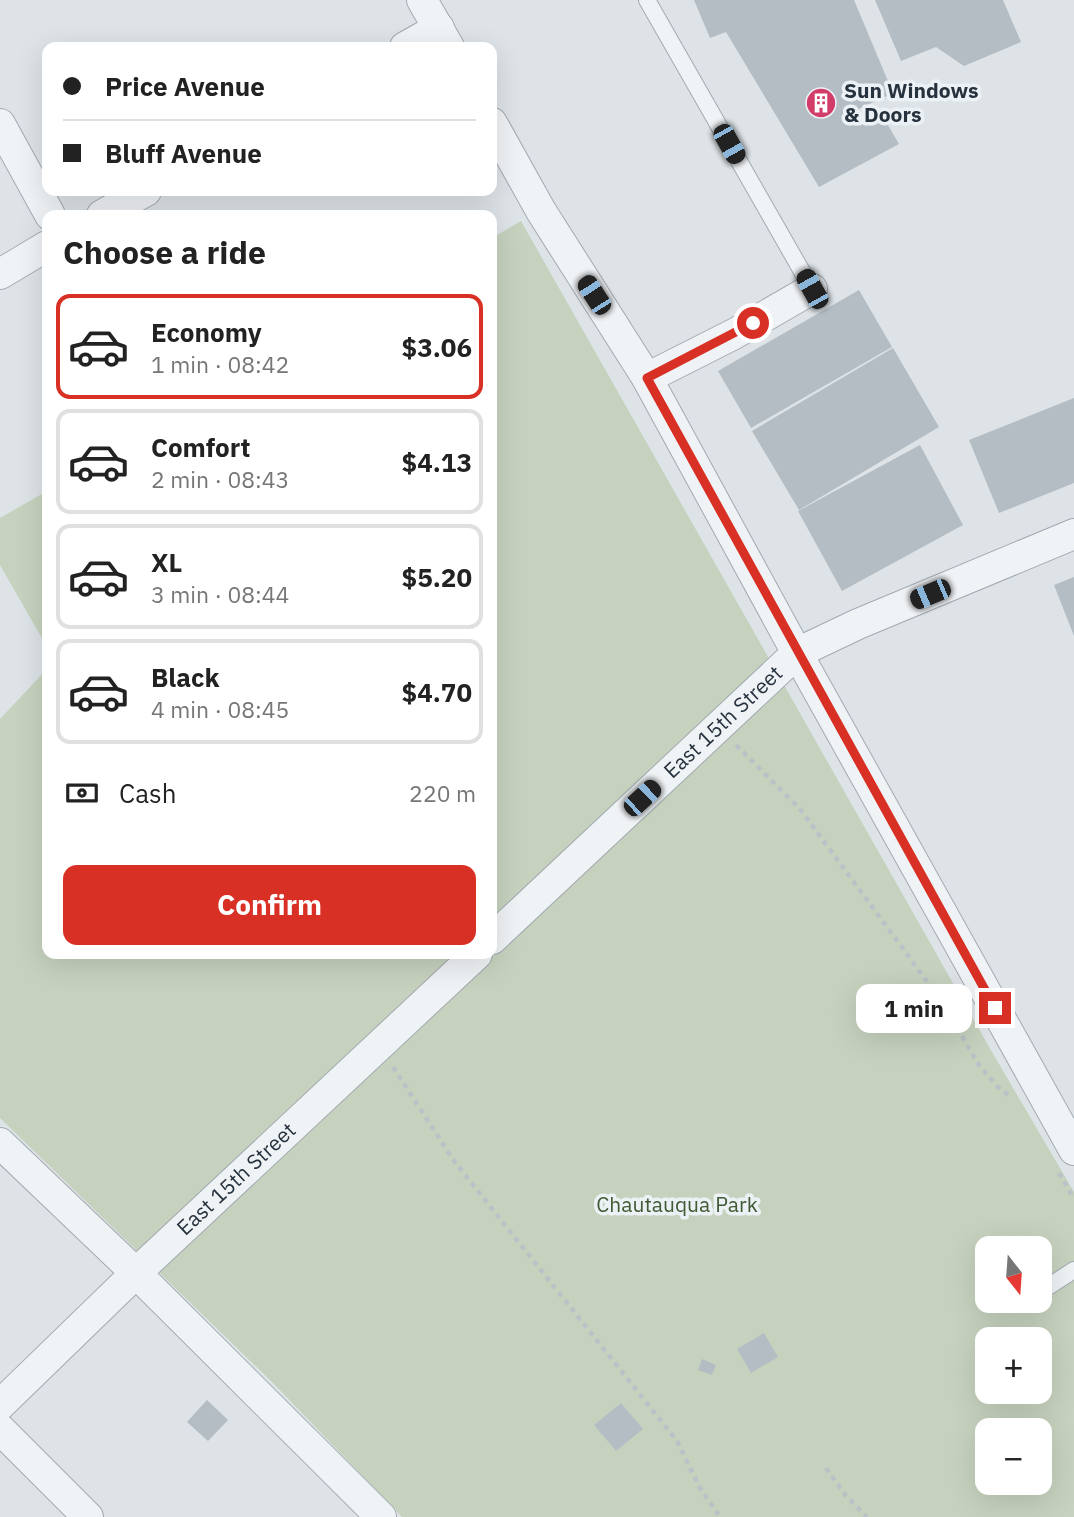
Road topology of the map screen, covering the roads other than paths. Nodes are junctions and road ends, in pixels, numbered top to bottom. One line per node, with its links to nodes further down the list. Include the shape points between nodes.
1 (422, 0): 3 (street)
2 (647, 0): 12 (lane)
3 (444, 38): 4 (street)
4 (426, 42)
5 (0, 124): 8 (street)
6 (497, 132): 13 (street, via 541,211)
7 (137, 196): 9 (street)
8 (47, 210)
9 (111, 210)
10 (42, 249): 11 (street)
11 (0, 274)
12 (812, 289): 13 (street)
13 (647, 378): 15 (street)
14 (1074, 534): 15 (street, East 15th Street)
15 (797, 653): 16 (street, East 15th Street); 19 (street)
16 (497, 935)
17 (472, 959): 21 (street, East 15th Street)
18 (0, 1143): 21 (street)
19 (1065, 1158)
20 (1074, 1270): 22 (lane)
21 (136, 1273): 23 (street, East 15th Street); 26 (street)
22 (1052, 1284)
23 (0, 1405)
24 (0, 1429): 25 (street)
25 (88, 1517)
26 (381, 1517)

